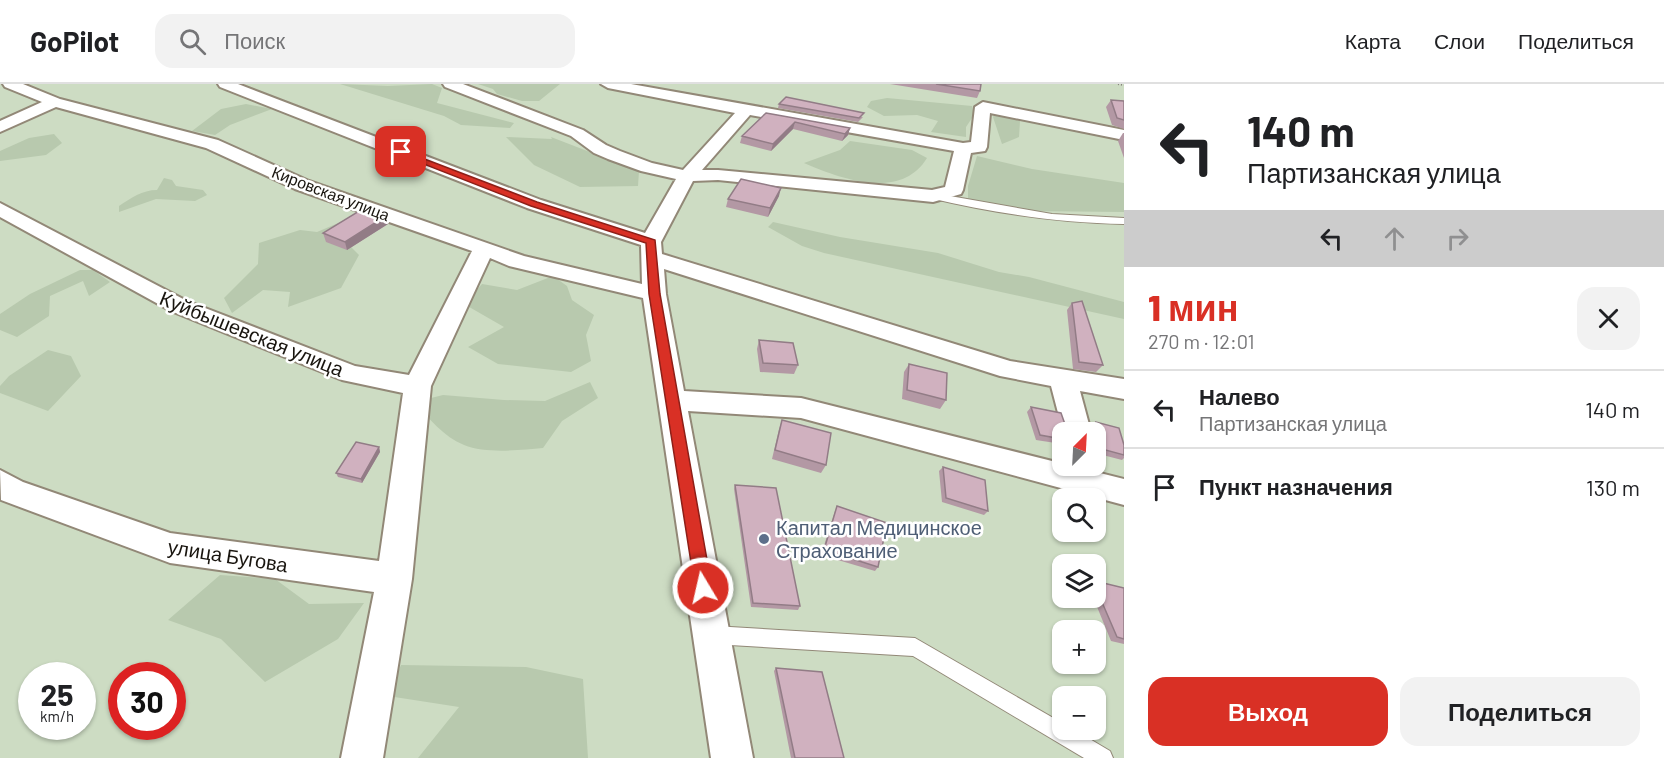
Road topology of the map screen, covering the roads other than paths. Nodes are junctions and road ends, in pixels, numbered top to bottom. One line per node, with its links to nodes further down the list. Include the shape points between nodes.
1 (10, 84): 5 (street, Кировская улица)
2 (225, 84): 15 (street)
3 (450, 84): 10 (street, via 577,132 614,155)
4 (608, 84): 6 (street)
5 (55, 102): 7 (street); 14 (street, Кировская улица, via 212,144 302,186)
6 (746, 110): 9 (street); 10 (street)
7 (0, 126)
8 (1124, 135): 9 (street, via 983,101 979,147)
9 (963, 148): 11 (street, via 954,190)
10 (687, 176): 11 (street, via 718,175); 15 (street)
11 (933, 196): 13 (lane, via 1016,214 1090,222)
12 (0, 209): 18 (street, Куйбышевская улица, via 179,306 351,374)
13 (1124, 221)
14 (484, 248): 16 (street, Кировская улица, via 517,261); 18 (street)
15 (651, 250): 16 (street); 17 (street, via 1009,370)
16 (654, 294): 20 (street)
17 (1063, 379): 19 (street); 21 (street)
18 (417, 386): 26 (street)
19 (1124, 389)
20 (672, 400): 22 (street, via 801,408); 27 (street)
21 (1074, 422)
22 (1052, 466)
23 (1092, 476): 25 (street)
24 (0, 483): 26 (street, улица Бугова, via 12,491 170,549)
25 (1124, 492)
26 (394, 579): 28 (street)
27 (711, 635): 29 (street); 30 (lane, via 915,647)
28 (362, 758)
29 (732, 758)
30 (1103, 758)

